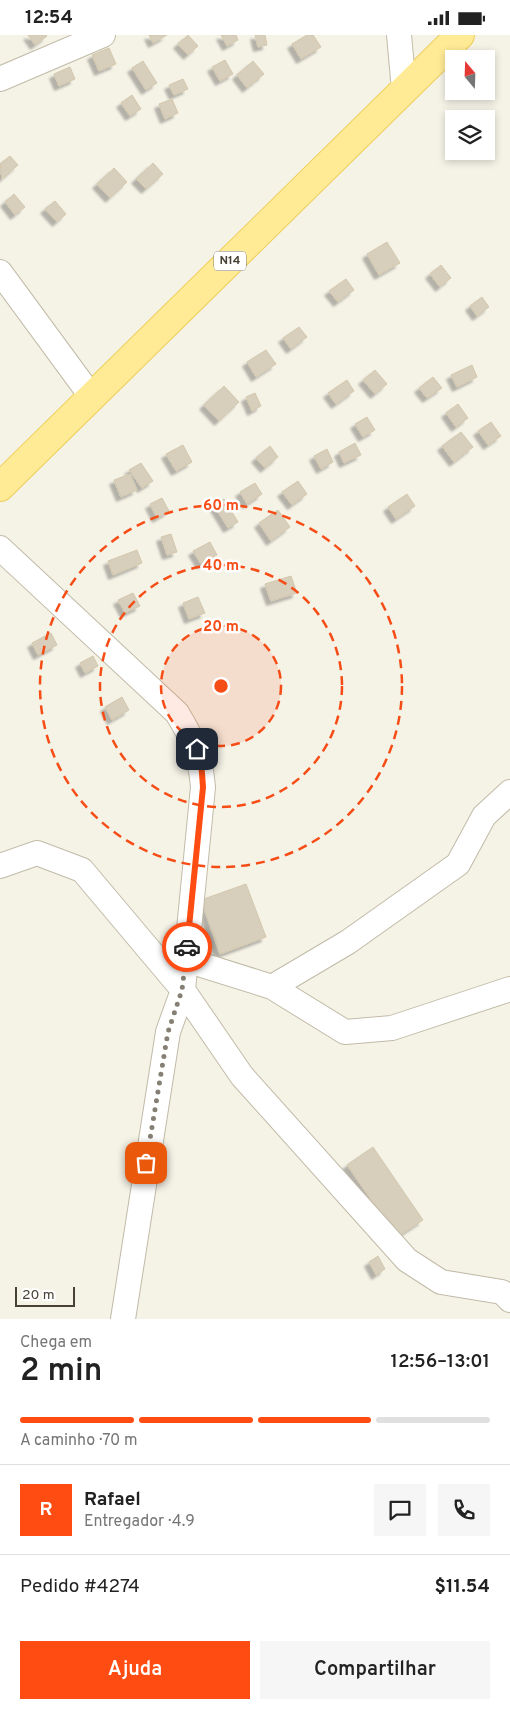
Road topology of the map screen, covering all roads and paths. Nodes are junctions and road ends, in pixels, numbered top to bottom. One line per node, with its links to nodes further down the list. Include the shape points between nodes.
1 (103, 35): 4 (street)
2 (399, 35): 5 (street)
3 (460, 35): 5 (main road, N14)
4 (0, 79)
5 (404, 91): 7 (main road, N14)
6 (0, 272): 7 (street)
7 (91, 396): 8 (main road, N14)
8 (0, 487)
9 (0, 548): 12 (street, via 178,713 192,738 201,760 203,787)
10 (510, 792): 13 (street, via 484,816 458,864 348,942)
11 (0, 866): 15 (street, via 37,853 82,870)
12 (186, 960): 13 (street); 15 (street)
13 (272, 987): 14 (street, via 345,1032 392,1028)
14 (510, 989)
15 (182, 990): 16 (street, via 242,1077 407,1260 441,1282 502,1292); 17 (street, via 167,1042)
16 (510, 1300)
17 (123, 1319)

